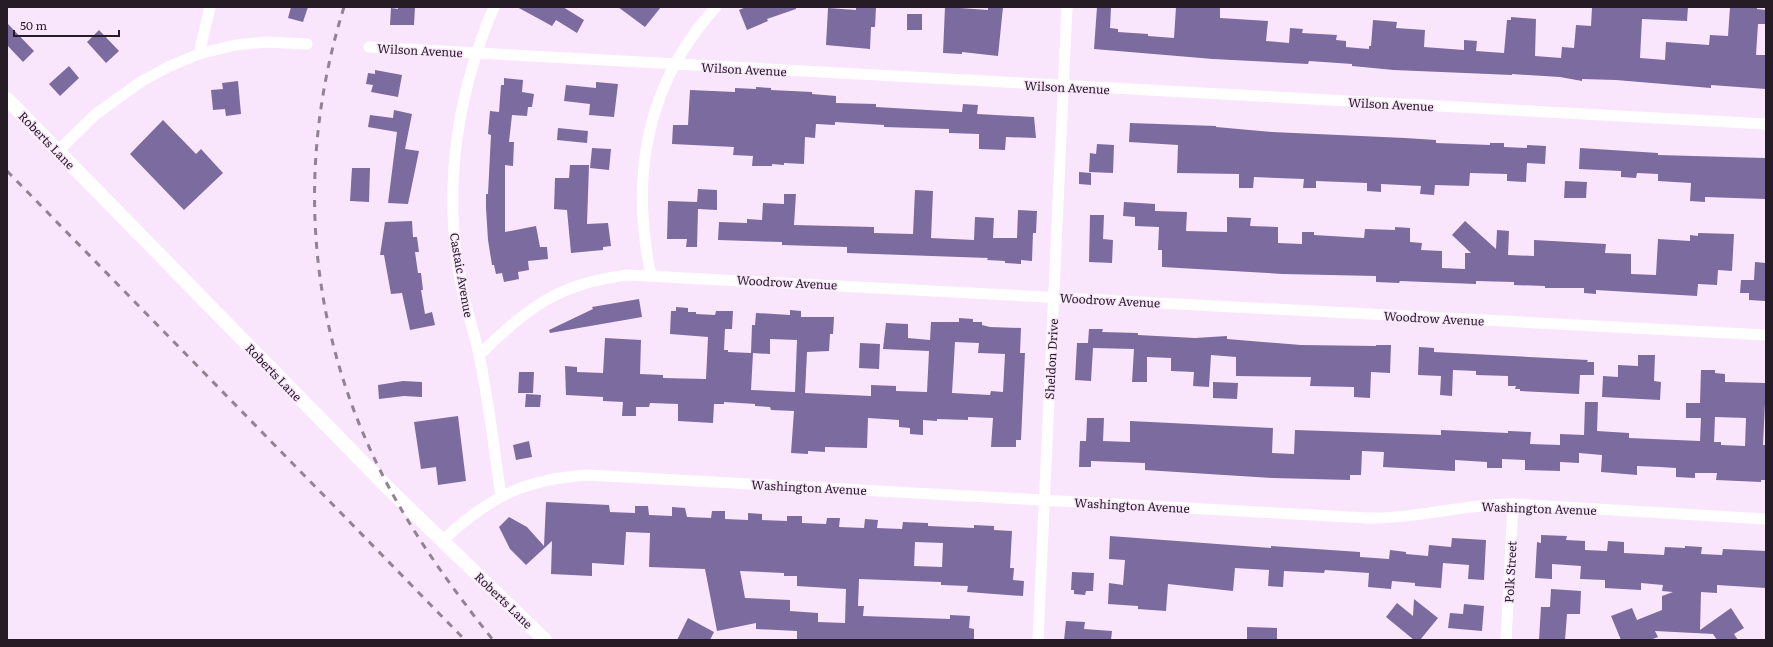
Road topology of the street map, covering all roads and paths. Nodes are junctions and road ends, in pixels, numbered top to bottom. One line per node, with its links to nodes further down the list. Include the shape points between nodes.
1 (210, 7): 7 (street)
2 (494, 7): 8 (street, Castaic Avenue)
3 (716, 7): 9 (street, via 696,31)
4 (1067, 7): 10 (street, Sheldon Drive)
5 (307, 44): 7 (street, via 267,42 235,45)
6 (369, 47): 8 (street, Wilson Avenue)
7 (199, 54): 13 (street, via 142,81 96,114)
8 (476, 54): 9 (street, Wilson Avenue); 17 (street, Castaic Avenue, via 464,94 456,143 453,226 465,307)
9 (674, 65): 10 (street, Wilson Avenue); 14 (street, via 661,94 644,156 641,186 642,221)
10 (1063, 87): 12 (street, Wilson Avenue); 15 (street, Sheldon Drive)
11 (7, 99): 13 (street, Roberts Lane)
12 (1766, 124)
13 (58, 151): 22 (street, Roberts Lane)
14 (651, 275): 15 (street, Woodrow Avenue); 17 (street, Woodrow Avenue, via 604,278 578,284 554,295 534,306)
15 (1054, 297): 16 (street, Woodrow Avenue); 19 (street, Sheldon Drive)
16 (1766, 335)
17 (479, 355): 18 (street, Castaic Avenue)
18 (501, 496): 19 (street, Washington Avenue, via 538,481 588,475); 22 (street, via 478,510)
19 (1044, 500): 20 (street, Washington Avenue, via 1385,519 1480,505); 24 (street, Sheldon Drive)
20 (1513, 504): 21 (street, Washington Avenue); 25 (street, Polk Street)
21 (1766, 519)
22 (442, 541): 23 (street, Roberts Lane)
23 (545, 640)
24 (1038, 640)
25 (1506, 640)

